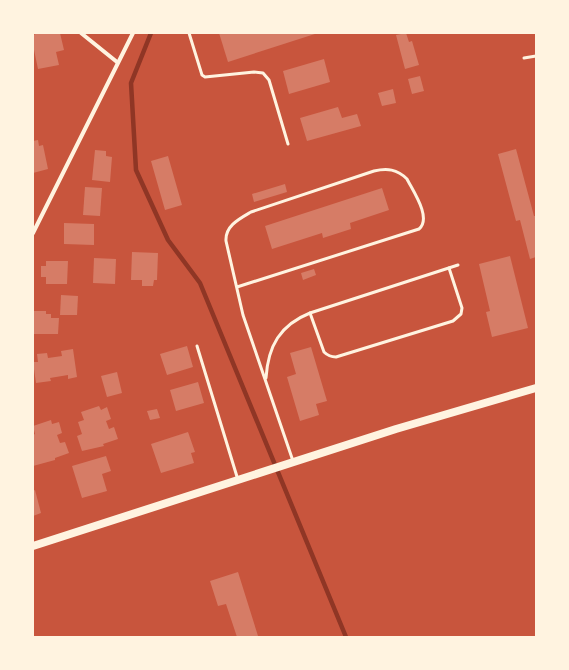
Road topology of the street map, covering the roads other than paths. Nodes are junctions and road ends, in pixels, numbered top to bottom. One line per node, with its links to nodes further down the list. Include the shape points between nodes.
1 (81, 33): 6 (street)
2 (133, 33): 6 (street)
3 (188, 33): 7 (lane, via 205,77 263,73 269,80)
4 (536, 56): 5 (lane)
5 (524, 58)
6 (117, 62): 8 (street)
7 (288, 144)
8 (33, 233)
9 (458, 265): 10 (lane)
10 (449, 268): 12 (lane); 12 (lane, via 462,308 461,314 453,321 332,357 324,352)
11 (237, 287): 11 (lane, via 226,235 239,219 251,212 374,171 391,169 407,179 424,217 424,224 419,229); 14 (lane, via 243,316)
12 (310, 313): 14 (lane, via 291,322 279,335 268,360)
13 (197, 346): 17 (lane)
14 (266, 379): 16 (lane)
15 (536, 388): 16 (main road)
16 (294, 462): 17 (main road)
17 (238, 480): 18 (main road)
18 (33, 546)

